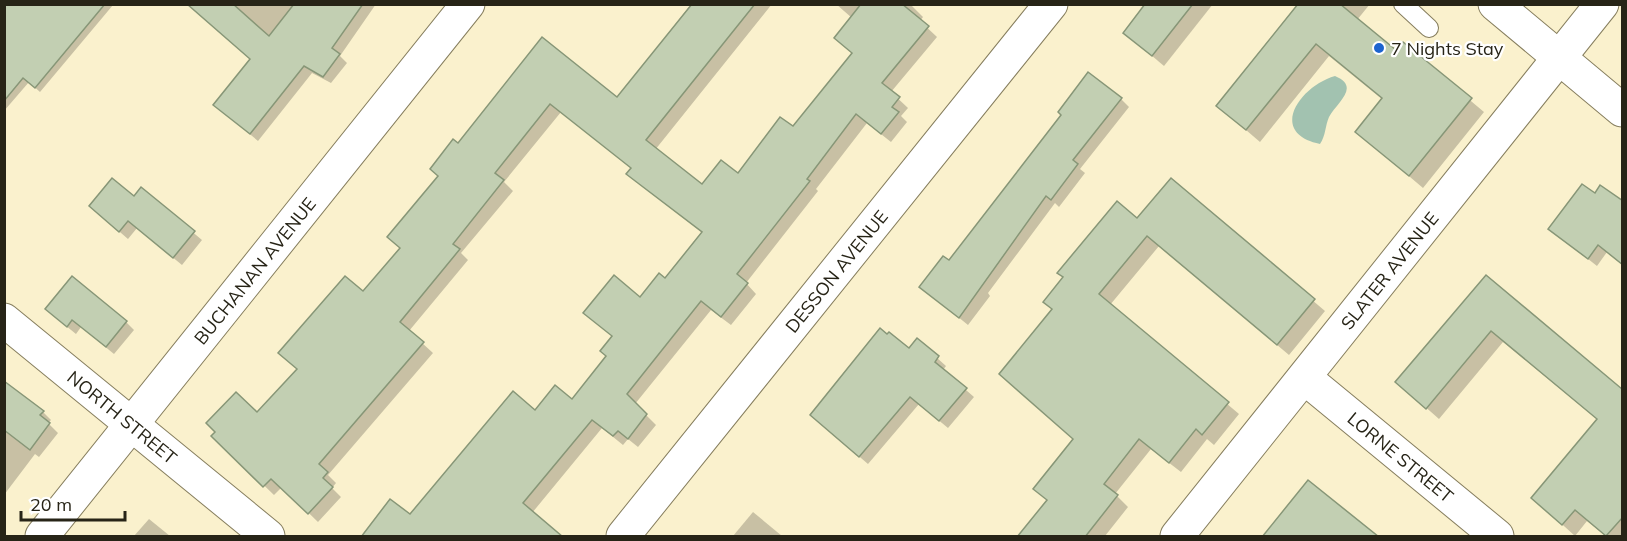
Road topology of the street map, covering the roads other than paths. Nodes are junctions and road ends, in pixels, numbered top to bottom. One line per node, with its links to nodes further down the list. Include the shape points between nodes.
1 (468, 4): 11 (street, BUCHANAN AVENUE)
2 (1051, 4): 14 (street, DESSON AVENUE)
3 (1402, 4): 6 (lane)
4 (1495, 4): 7 (street)
5 (1602, 4): 7 (street, SLATER AVENUE)
6 (1429, 28)
7 (1560, 58): 8 (street); 10 (street, SLATER AVENUE)
8 (1623, 110)
9 (4, 320): 11 (street, NORTH STREET)
10 (1305, 378): 15 (street, SLATER AVENUE); 16 (street, LORNE STREET)
11 (132, 424): 12 (street, BUCHANAN AVENUE); 13 (street, NORTH STREET)
12 (42, 537)
13 (268, 537)
14 (623, 537)
15 (1177, 537)
16 (1497, 537)

